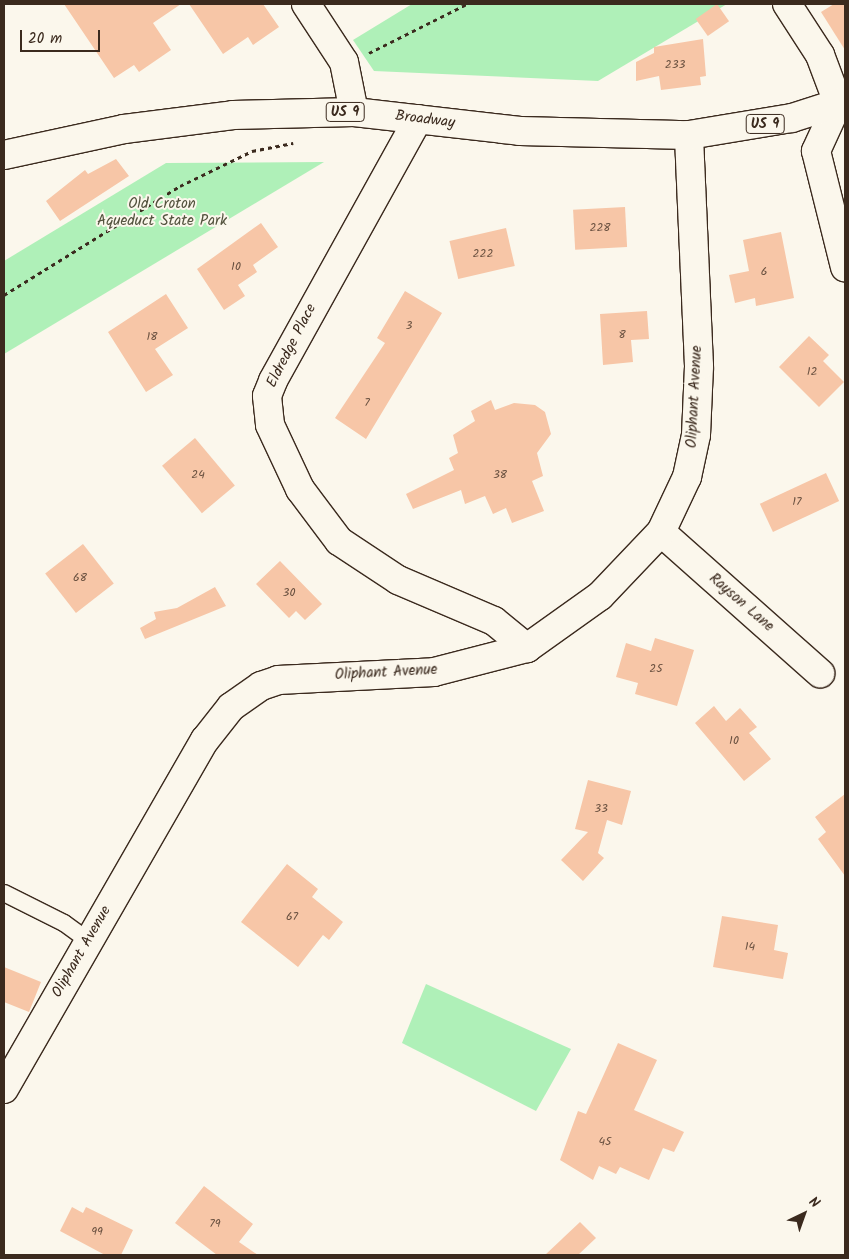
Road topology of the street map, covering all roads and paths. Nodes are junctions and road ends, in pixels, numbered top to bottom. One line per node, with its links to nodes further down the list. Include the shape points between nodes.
1 (306, 4): 4 (street)
2 (467, 4): 4 (path)
3 (787, 4): 5 (street, via 820,55)
4 (346, 69): 6 (street)
5 (842, 102): 8 (street, Broadway / US 9, via 792,118); 11 (street, via 816,151)
6 (354, 112): 7 (street, Broadway / US 9); 10 (street, Broadway / US 9, via 165,122)
7 (418, 119): 8 (street, Broadway / US 9, via 520,131); 14 (street, Eldredge Place, via 273,381 267,396 268,416 300,489 339,540 398,580 494,621)
8 (689, 135): 13 (street, Oliphant Avenue, via 699,366 696,435 687,477)
9 (297, 142): 12 (path, via 252,151 180,186)
10 (4, 155)
11 (845, 268)
12 (4, 295)
13 (661, 532): 14 (street, Oliphant Avenue, via 600,596); 15 (street, Rayson Lane)
14 (527, 648): 17 (street, Oliphant Avenue, via 434,672 278,680 243,697 205,740)
15 (820, 673)
16 (4, 893): 17 (lane, via 64,923)
17 (89, 941): 18 (street, Oliphant Avenue)
18 (4, 1089)

